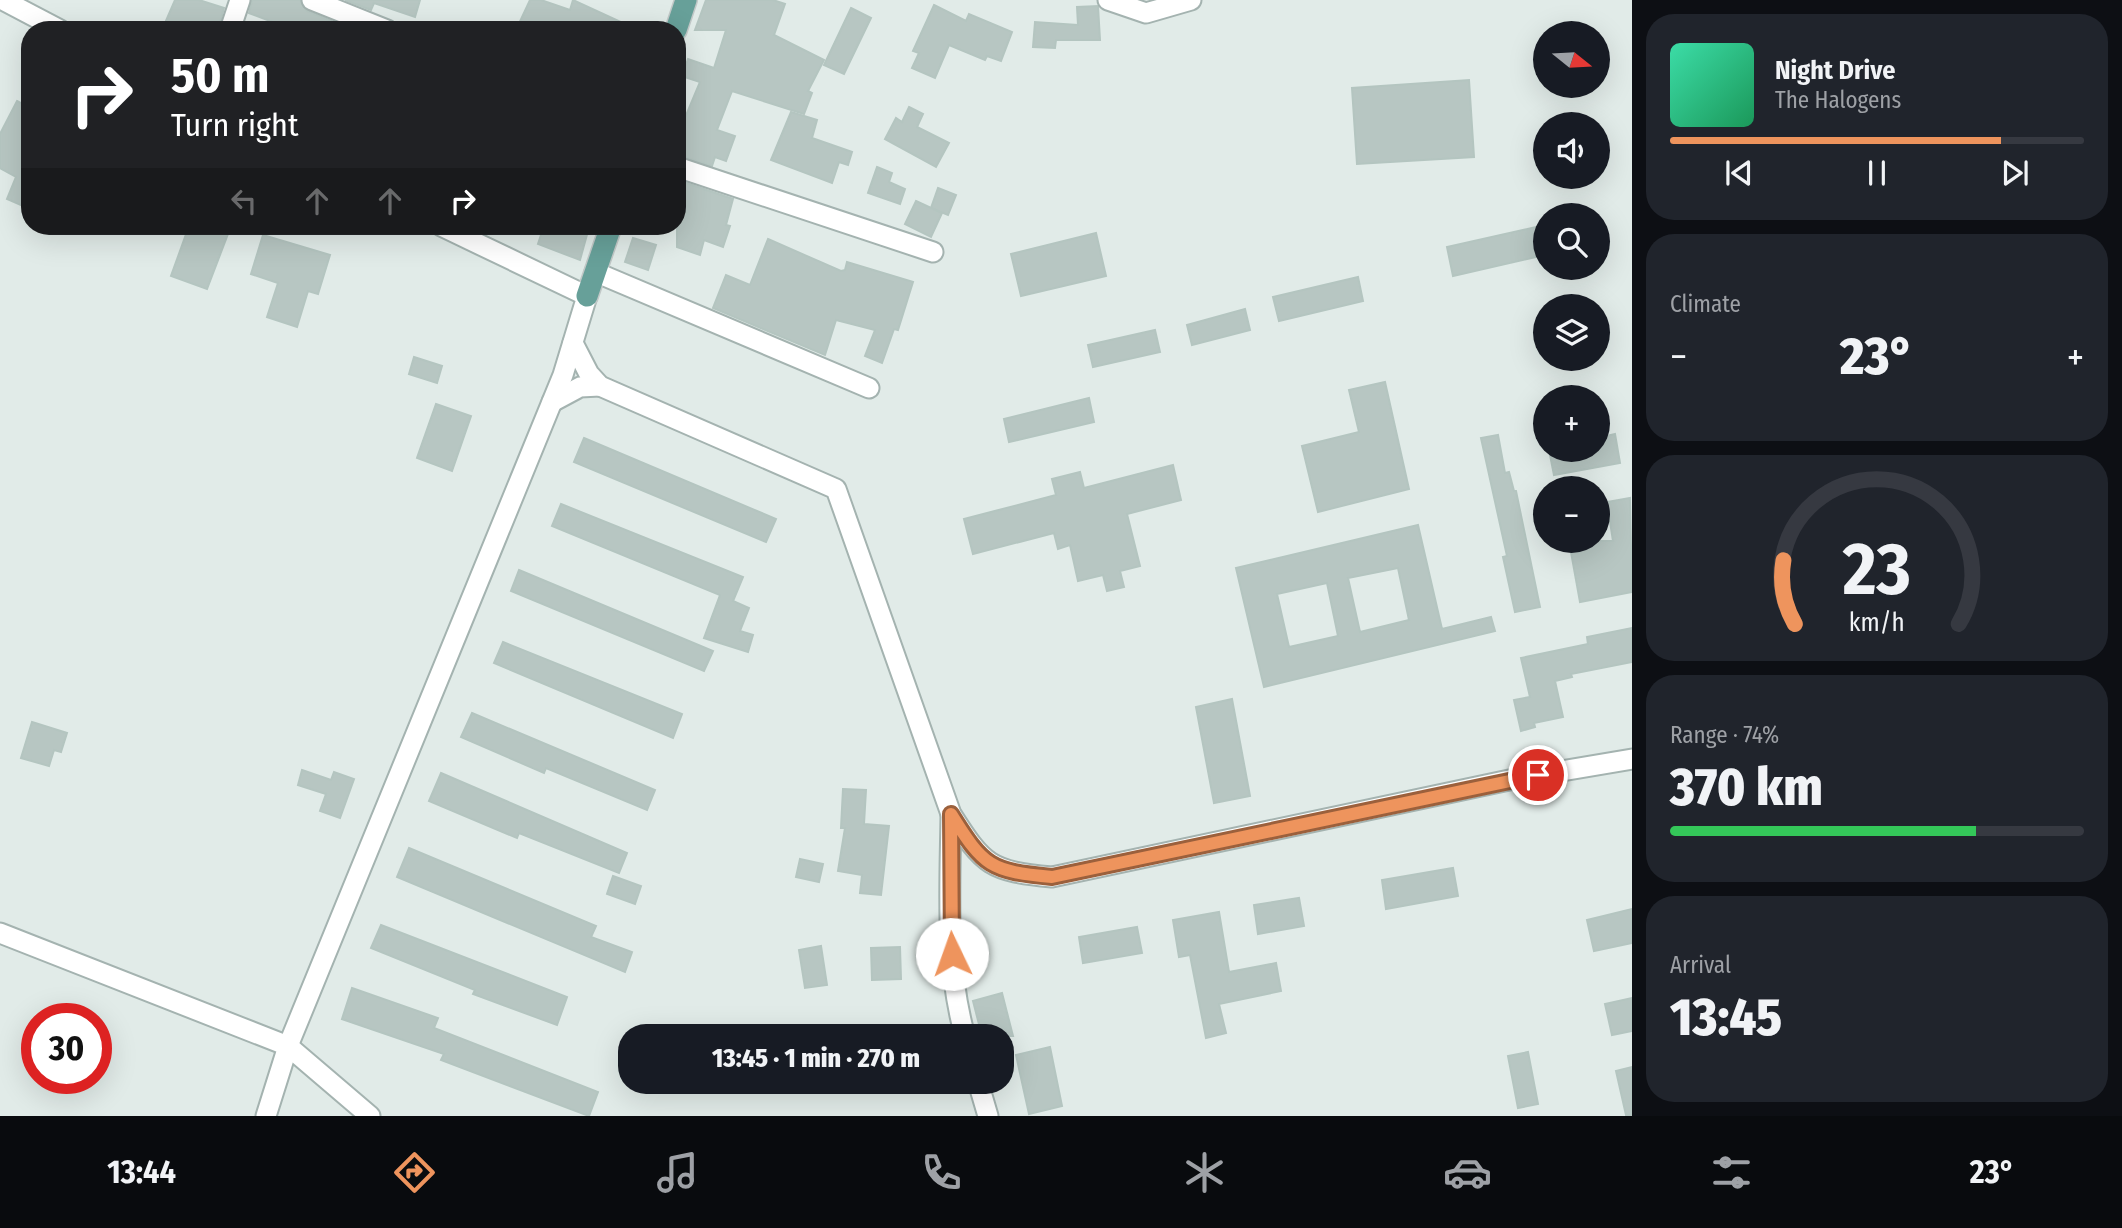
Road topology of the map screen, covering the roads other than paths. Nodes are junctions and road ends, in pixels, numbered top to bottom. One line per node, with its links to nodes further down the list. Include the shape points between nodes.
1 (240, 0): 8 (street)
2 (312, 0): 9 (street)
3 (686, 0): 10 (main road)
4 (1108, 0): 5 (street, via 1146,13)
5 (1191, 0)
6 (13, 2): 7 (street)
7 (45, 21)
8 (233, 21)
9 (364, 21)
10 (679, 21)
11 (686, 170): 14 (street)
12 (460, 235): 16 (street)
13 (608, 235): 15 (main road)
14 (933, 252)
15 (596, 272): 16 (main road); 19 (street)
16 (587, 296): 17 (street)
17 (573, 343): 18 (street); 20 (street)
18 (600, 386): 20 (street, via 580,387); 22 (street, via 836,489)
19 (869, 388)
20 (552, 402): 25 (street)
21 (1632, 759): 22 (street, via 1514,779 1052,877 1009,873 976,854)
22 (951, 814): 24 (street, via 950,905 955,1002)
23 (0, 933): 25 (street)
24 (961, 1024)
25 (288, 1046): 27 (street); 28 (street)
26 (982, 1094): 29 (street)
27 (266, 1116)
28 (370, 1116)
29 (988, 1116)

